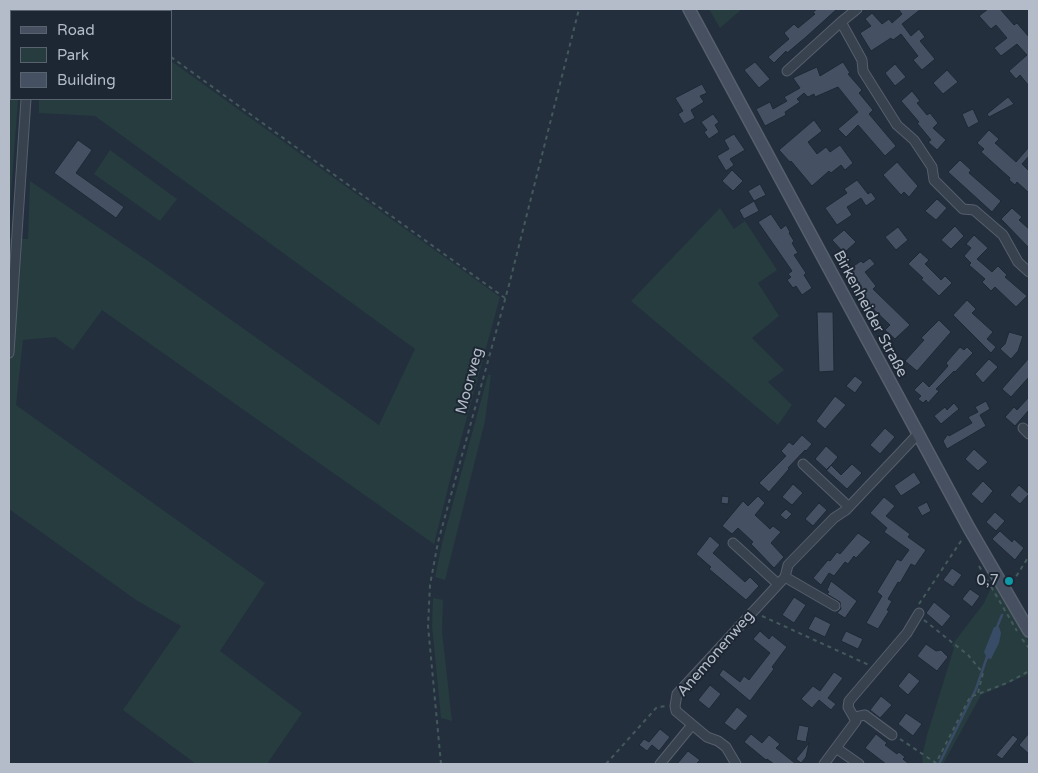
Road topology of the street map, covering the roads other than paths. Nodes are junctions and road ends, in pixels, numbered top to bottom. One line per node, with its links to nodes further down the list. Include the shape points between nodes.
1 (689, 9): 8 (street, Birkenheider Straße)
2 (857, 9): 3 (street)
3 (841, 22): 4 (street); 6 (street, via 862,60 863,71 897,126 914,140 932,166 934,180 963,209 974,210 1003,235 1018,262)
4 (787, 71)
5 (26, 100): 7 (street)
6 (1029, 272)
7 (9, 353)
8 (918, 434): 10 (street, Anemonenweg); 15 (street, Birkenheider Straße)
9 (803, 464): 10 (street)
10 (849, 507): 12 (street, Anemonenweg, via 788,565)
11 (733, 543): 12 (street)
12 (781, 581): 13 (street); 17 (street, Anemonenweg, via 677,694 676,711)
13 (835, 606)
14 (918, 614): 16 (street, via 907,633 849,701 848,707)
15 (1029, 631)
16 (855, 717): 18 (street, via 865,715); 19 (street, via 856,722)
17 (692, 725): 20 (street); 21 (street, Anemonenweg, via 726,747)
18 (892, 735)
19 (836, 748): 22 (street); 23 (street)
20 (660, 764)
21 (736, 764)
22 (824, 764)
23 (859, 764)

